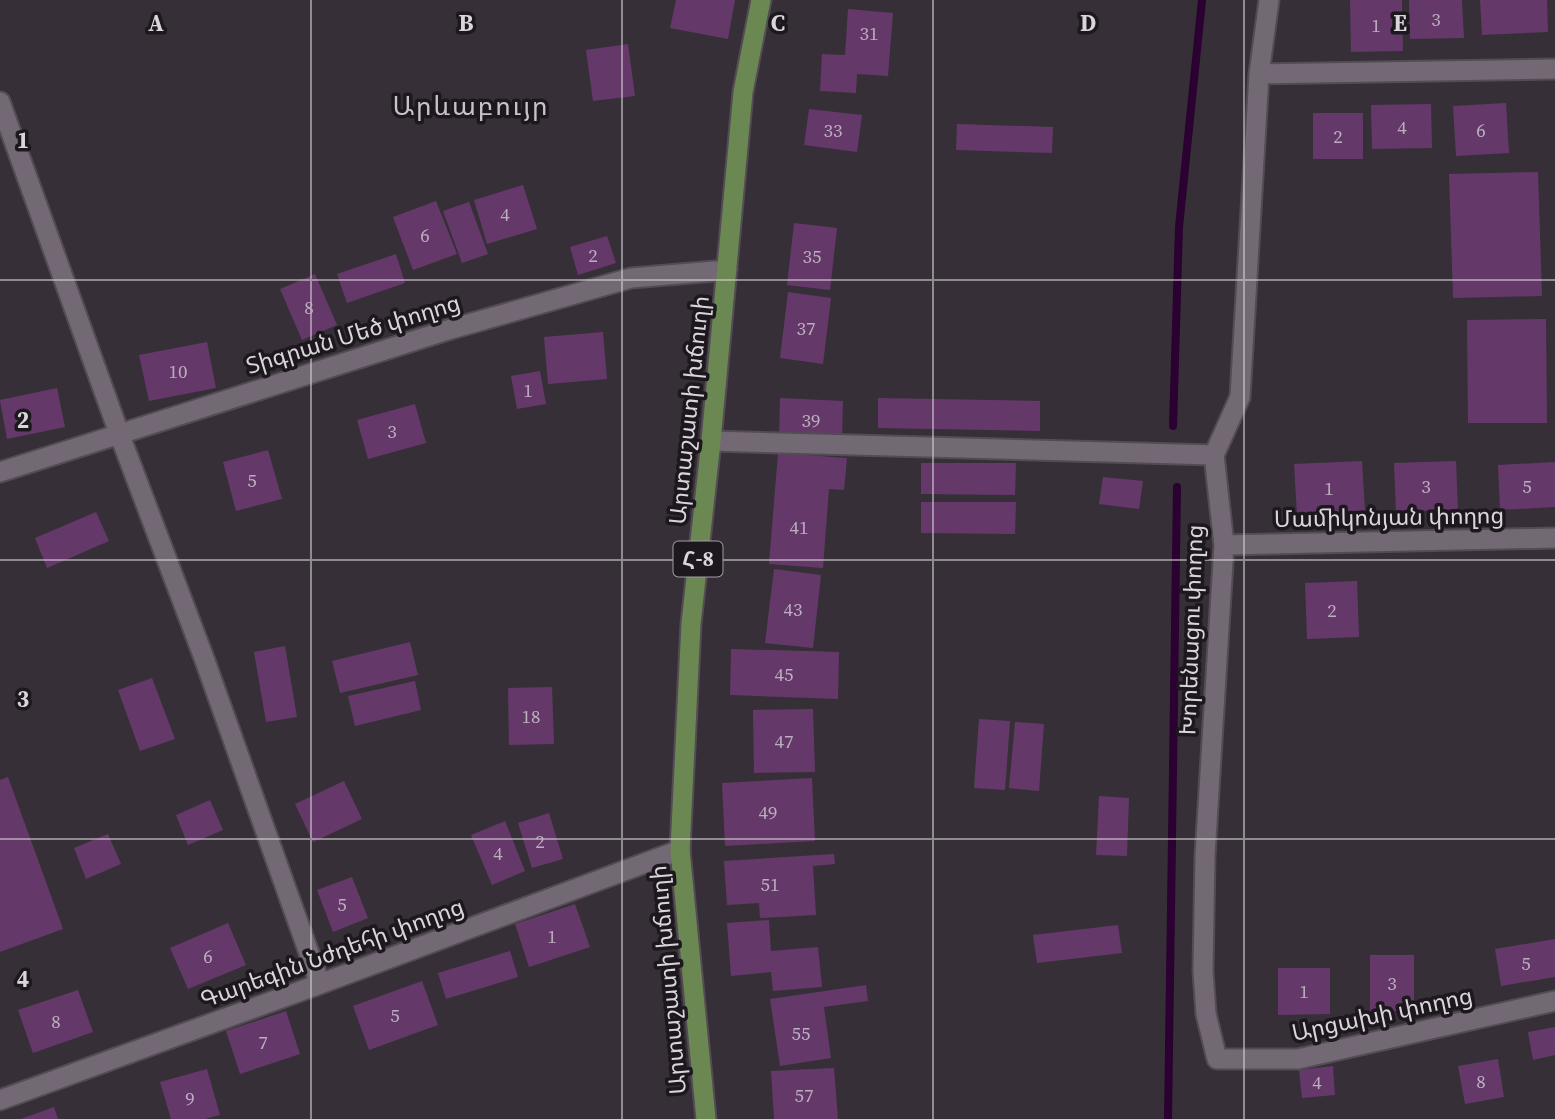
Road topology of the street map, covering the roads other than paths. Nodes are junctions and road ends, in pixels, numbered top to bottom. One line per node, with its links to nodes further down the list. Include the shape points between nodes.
1 (761, 0): 6 (main road, Արտաշատի խճուղի / Հ-8, via 743,92)
2 (1269, 0): 4 (street)
3 (1555, 69): 4 (street)
4 (1259, 74): 9 (street, via 1240,397)
5 (0, 102): 7 (street)
6 (727, 270): 7 (street, Տիգրան Մեծ փողոց, via 631,278); 8 (main road, Արտաշատի խճուղի / Հ-8)
7 (119, 433): 10 (street, Տիգրան Մեծ փողոց); 14 (street)
8 (711, 441): 9 (street); 13 (main road, Արտաշատի խճուղի / Հ-8, via 691,624)
9 (1214, 455): 12 (street, Խորենացու փողոց)
10 (0, 472)
11 (1555, 538): 12 (street, Մամիկոնյան փողոց)
12 (1224, 545): 16 (street, Խորենացու փողոց, via 1204,868 1203,971 1206,1014)
13 (680, 850): 14 (street, Գարեգին Նժդեհի փողոց); 18 (main road, Արտաշատի խճուղի / Հ-8)
14 (320, 984): 17 (street, Գարեգին Նժդեհի փողոց)
15 (1555, 1001): 16 (street, Արցախի փողոց, via 1298,1059)
16 (1217, 1059)
17 (0, 1100)
18 (706, 1119)

